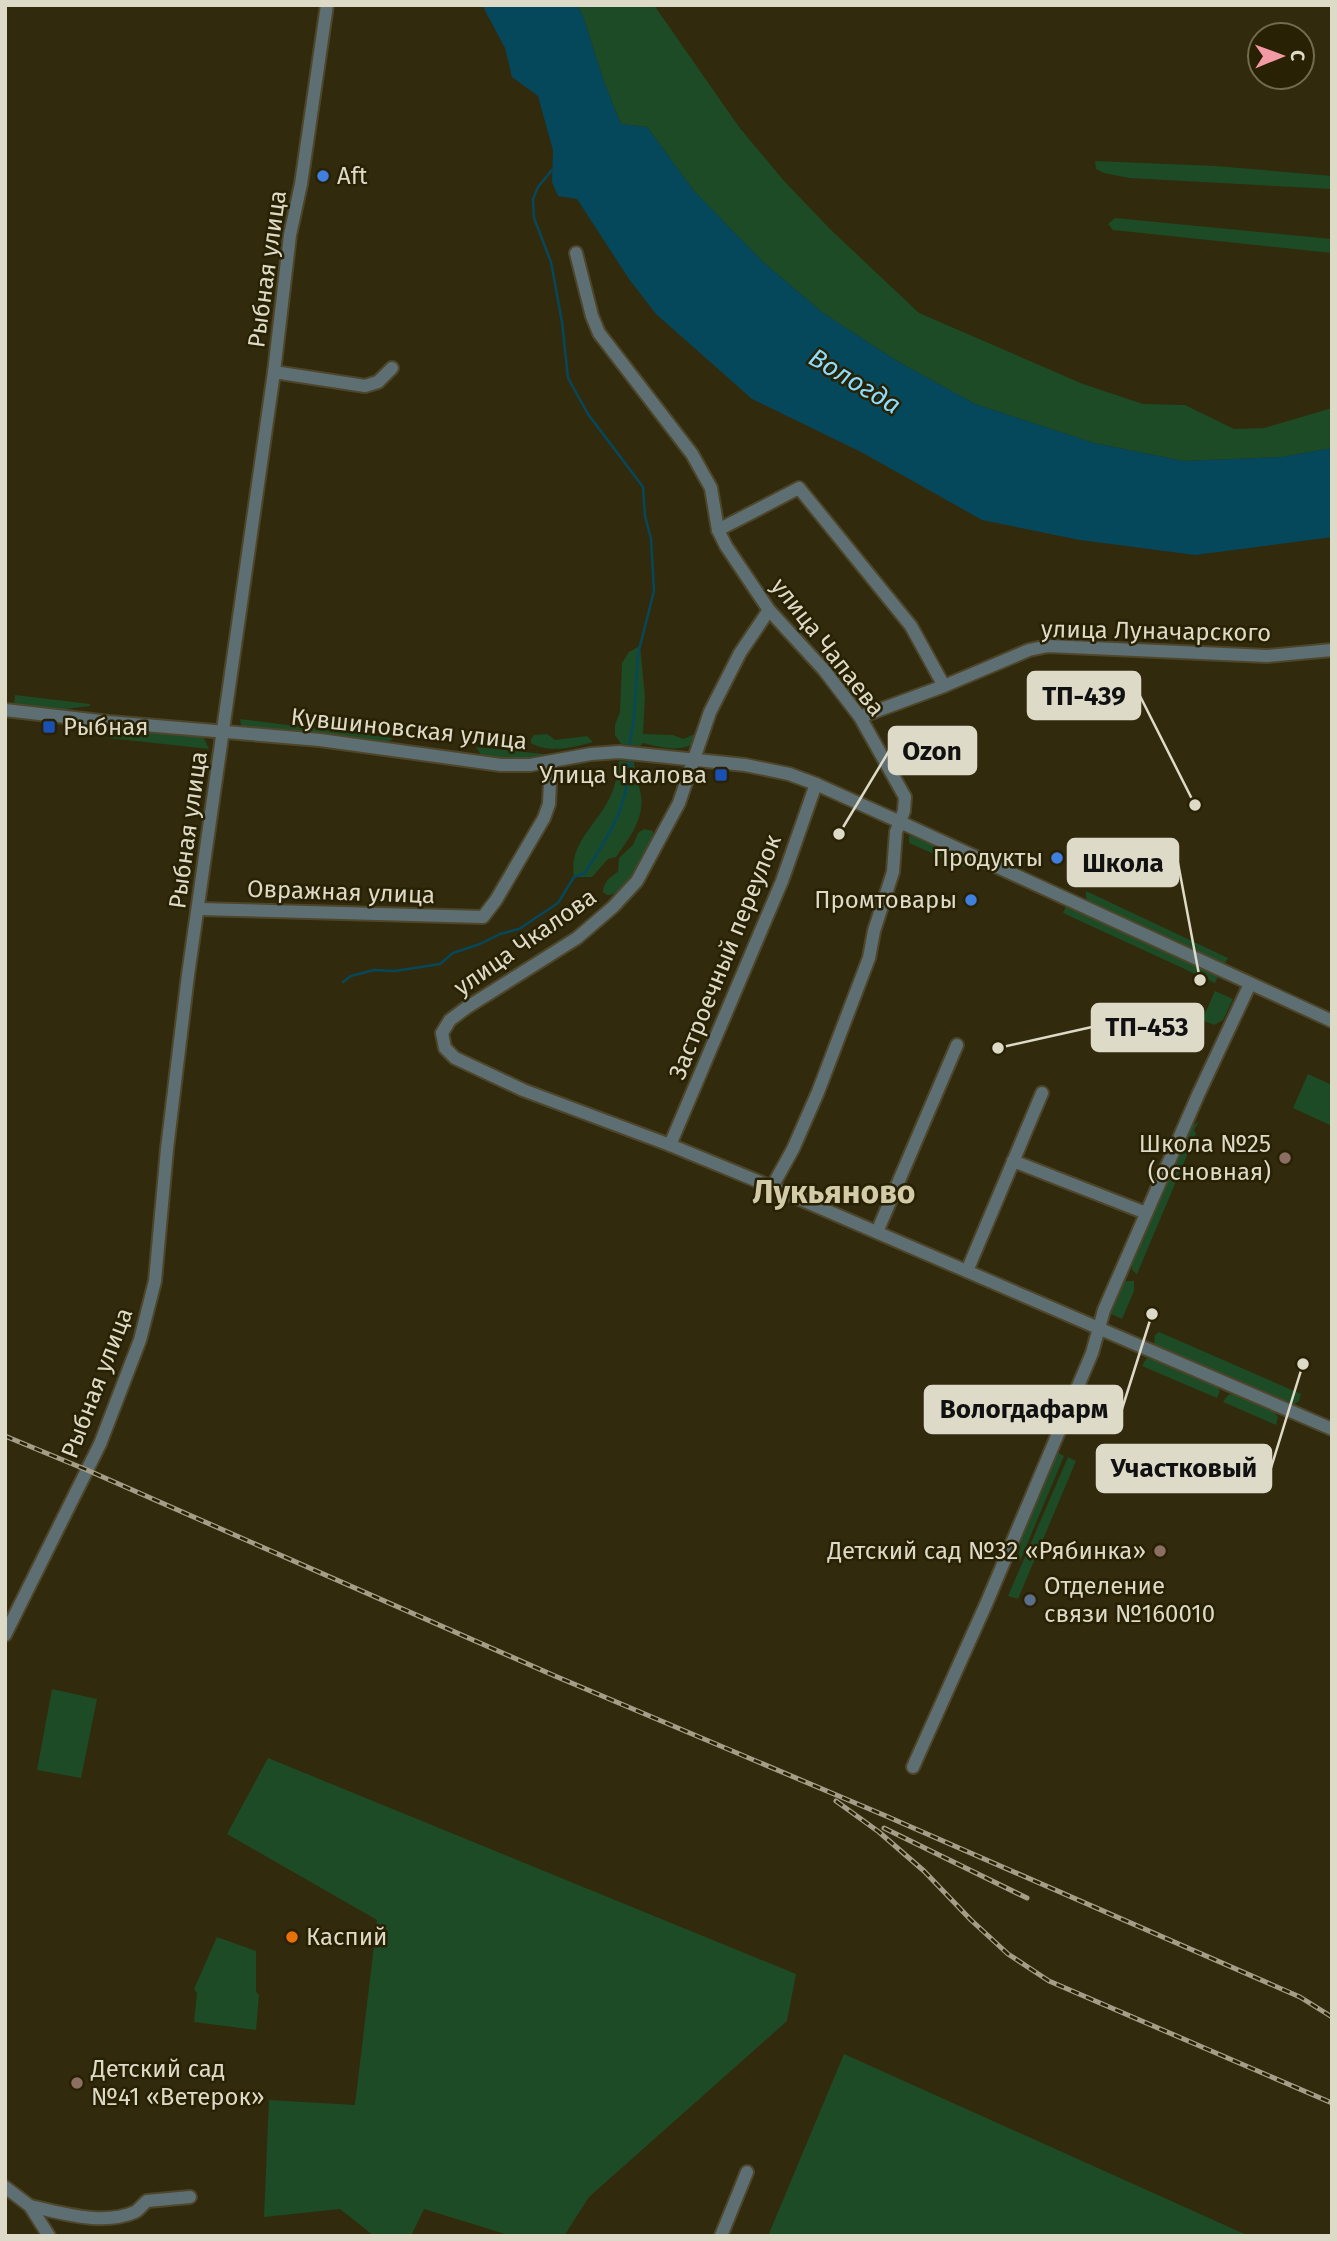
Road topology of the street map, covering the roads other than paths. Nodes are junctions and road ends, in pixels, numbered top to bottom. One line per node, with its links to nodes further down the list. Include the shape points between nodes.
1 (327, 5): 4 (street, Рыбная улица, via 290,235)
2 (576, 253): 5 (street, улица Чапаева, via 599,333 692,454 711,488)
3 (392, 368): 4 (street, via 378,383 365,386)
4 (274, 372): 11 (street, Рыбная улица)
5 (718, 530): 6 (street, улица Чапаева); 8 (street, via 799,488 911,626)
6 (769, 610): 10 (street, улица Чапаева); 12 (street, улица Чкалова, via 740,653 710,712)
7 (1332, 650): 8 (street, улица Луначарского, via 1267,656 1048,646)
8 (944, 686): 10 (street, улица Луначарского)
9 (5, 710): 11 (street)
10 (860, 717): 15 (street, улица Чапаева, via 903,790 906,802)
11 (222, 731): 13 (street, Кувшиновская улица, via 484,763); 16 (street, Рыбная улица)
12 (695, 760): 13 (street, Кувшиновская улица, via 619,752); 14 (street, Кувшиновская улица, via 767,769); 21 (street, улица Чкалова, via 673,815 626,894 577,938 466,1007 442,1033 445,1048 469,1066)
13 (551, 763): 16 (street, Овражная улица, via 544,818 483,917)
14 (816, 784): 15 (street, Кувшиновская улица); 21 (street, Застроечный переулок, via 782,880)
15 (900, 822): 17 (street, Кувшиновская улица); 23 (street, улица Чапаева, via 895,832 893,872 869,958 818,1092)
16 (199, 909): 29 (street, Рыбная улица, via 180,1032 155,1281 143,1329 100,1444)
17 (1250, 984): 18 (street, Кувшиновская улица); 24 (street)
18 (1332, 1021)
19 (957, 1045): 25 (street)
20 (1042, 1093): 22 (street)
21 (670, 1145): 23 (street)
22 (1013, 1161): 24 (street); 26 (street)
23 (772, 1187): 25 (street)
24 (1146, 1213): 27 (street)
25 (877, 1231): 26 (street)
26 (967, 1272): 27 (street)
27 (1099, 1328): 28 (street); 30 (street, via 987,1602)
28 (1332, 1429)
29 (5, 1635)
30 (912, 1767)
31 (747, 2172): 36 (street)
32 (5, 2187): 34 (street)
33 (190, 2197): 34 (street, via 147,2201 136,2211 110,2218)
34 (30, 2206): 35 (street)
35 (49, 2236)
36 (721, 2236)

